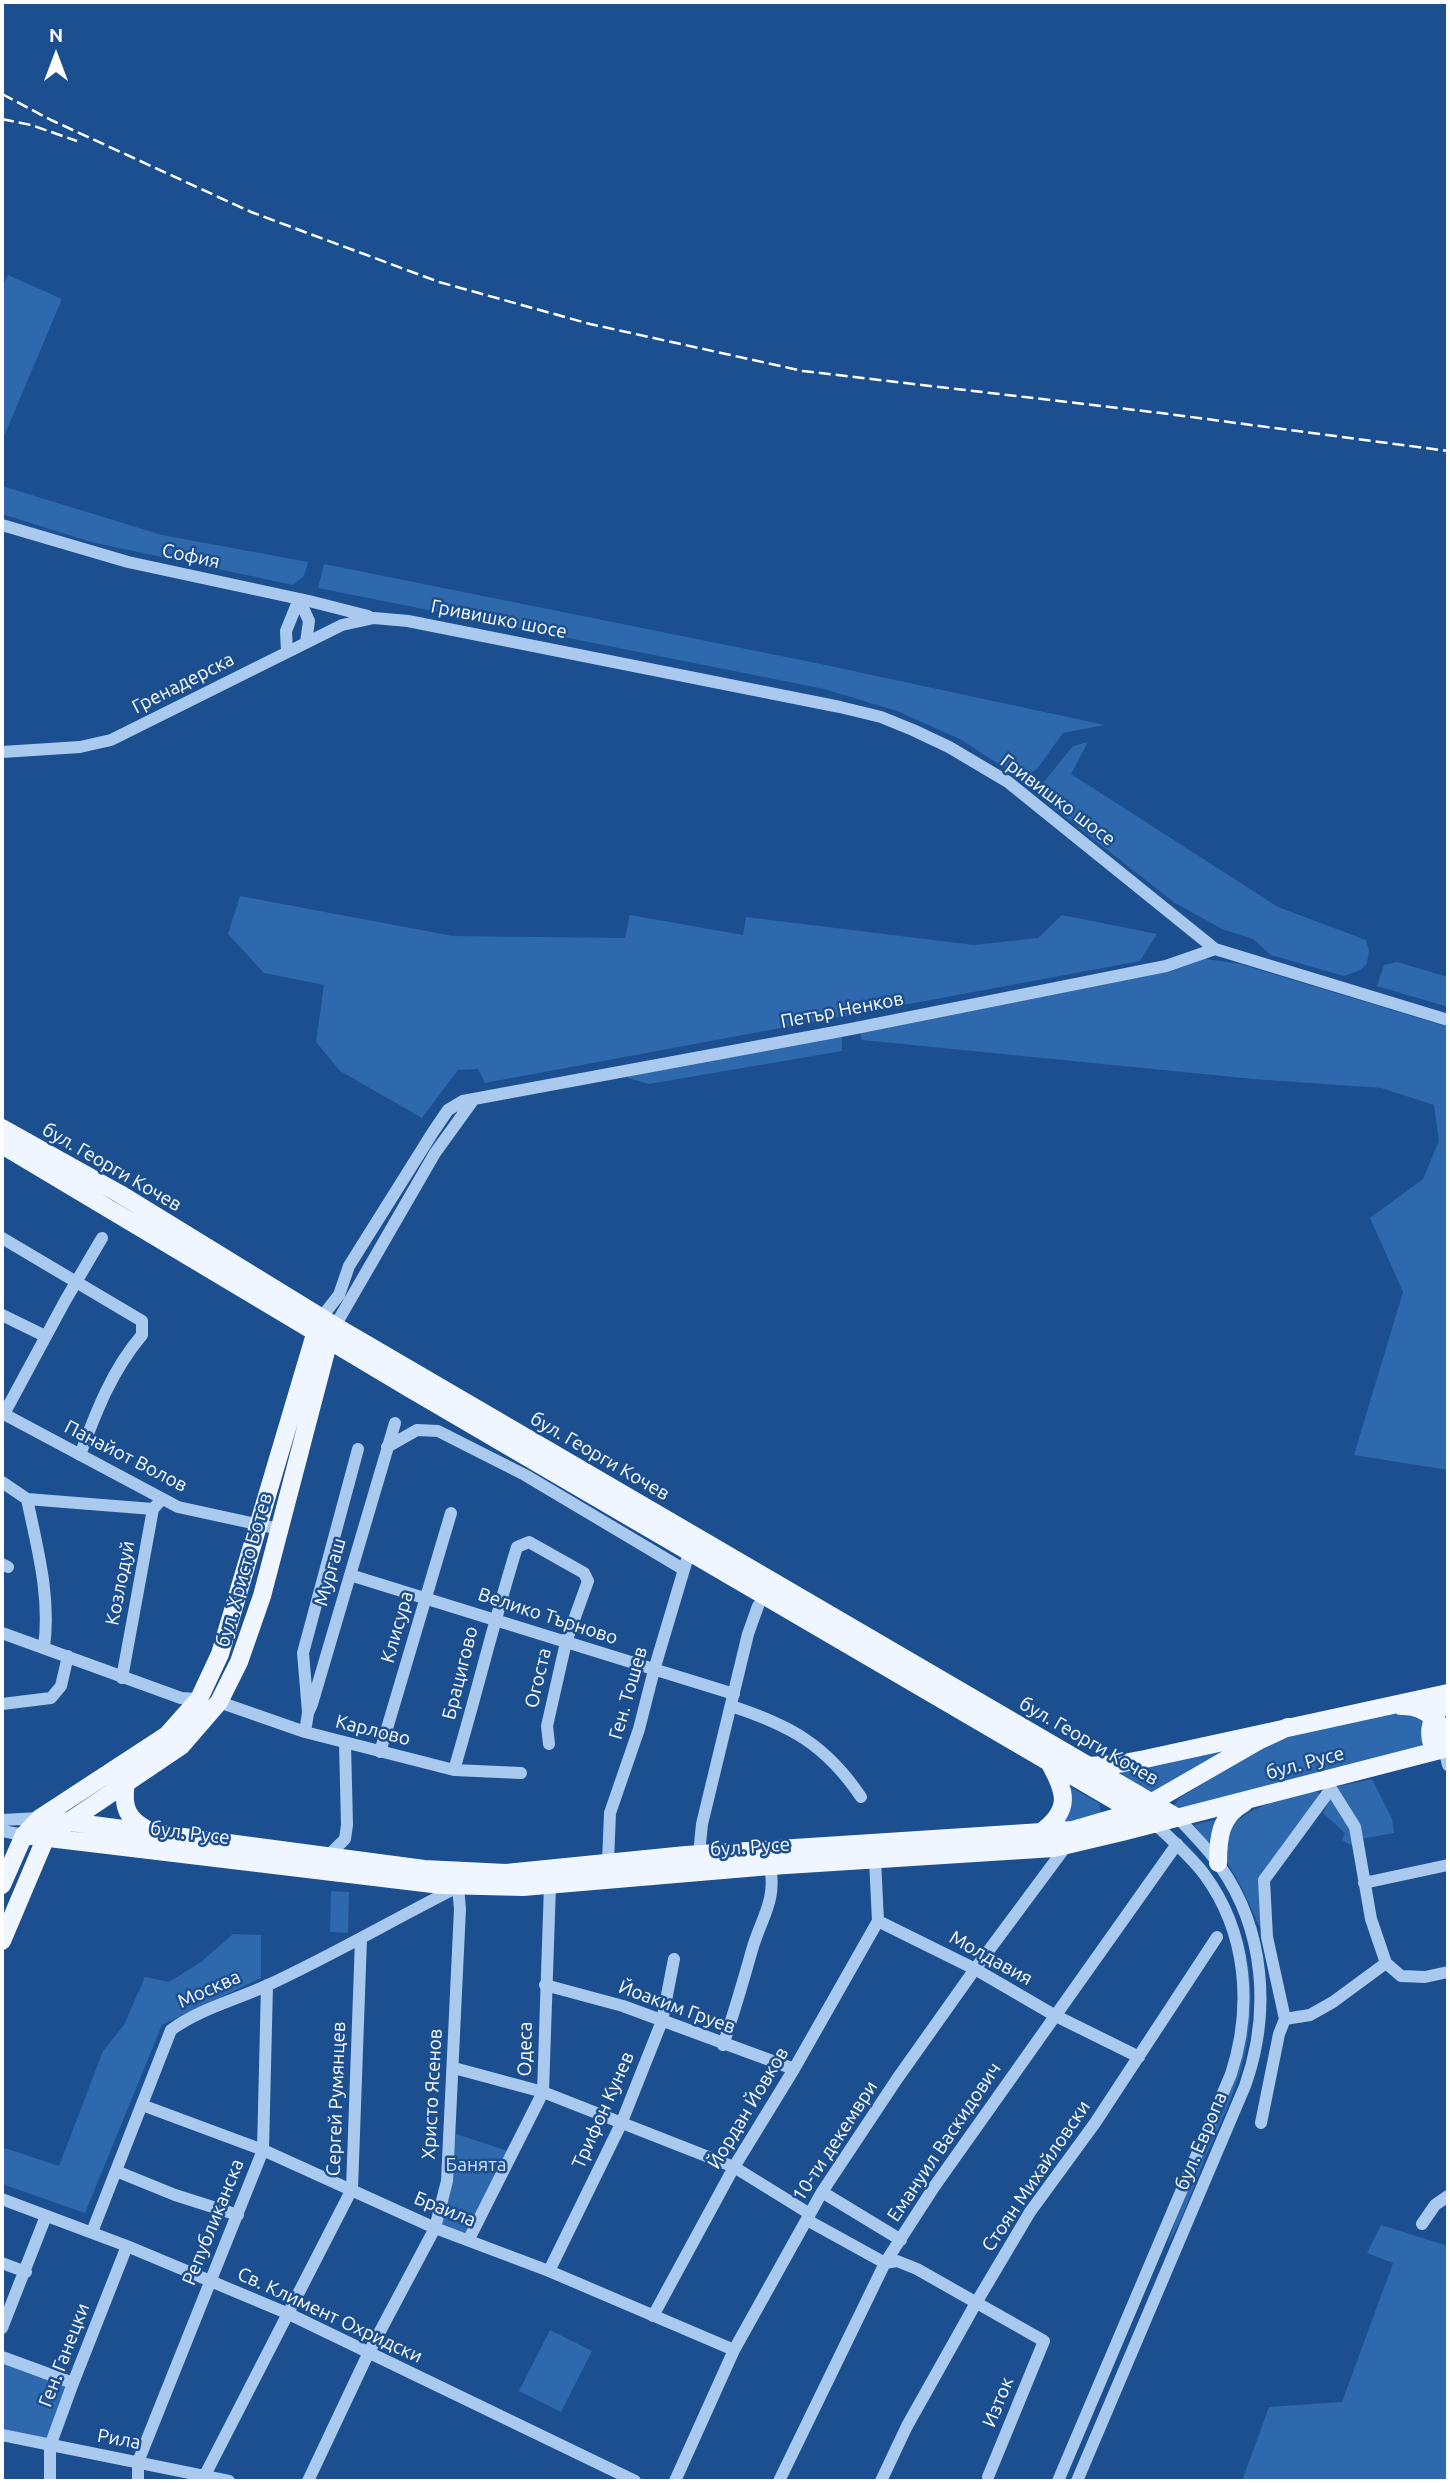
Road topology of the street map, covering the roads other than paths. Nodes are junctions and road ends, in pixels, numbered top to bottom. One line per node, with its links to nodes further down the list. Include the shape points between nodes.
1 (2, 525): 2 (street, София, via 128,562)
2 (299, 598): 3 (street, София); 4 (street, via 309,621); 5 (street, via 286,631)
3 (374, 618): 4 (street, Гренадерска, via 342,625); 7 (street, Гривишко шосе, via 881,717 949,747 1008,782)
4 (306, 642): 5 (street, Гренадерска)
5 (287, 652): 6 (street, Гренадерска, via 111,740 80,747)
6 (2, 752)
7 (1215, 949): 8 (street, Гривишко шосе); 9 (street, Петър Ненков, via 1166,966)
8 (1448, 1020)
9 (474, 1098): 16 (street); 16 (street, Петър Ненков, via 448,1110 349,1266)
10 (2, 1128): 16 (main road, бул. Георги Кочев, via 120,1194)
11 (2, 1145): 16 (main road, бул. Георги Кочев)
12 (2, 1238): 14 (street)
13 (102, 1238): 14 (street)
14 (76, 1282): 17 (street); 22 (street, via 142,1321 142,1335 98,1405)
15 (2, 1315): 17 (street)
16 (325, 1329): 25 (main road, бул. Георги Кочев); 28 (main road, бул. Христо Ботев); 29 (main road, бул. Христо Ботев); 31 (main road, бул. Георги Кочев)
17 (45, 1336): 18 (street)
18 (3, 1413): 22 (street, Панайот Волов)
19 (394, 1423): 20 (street, Мургаш)
20 (387, 1447): 30 (street, via 417,1430 438,1431 525,1475); 33 (street, Мургаш)
21 (358, 1449): 51 (street, via 303,1653)
22 (80, 1455): 26 (street, Панайот Волов)
23 (2, 1482): 24 (street)
24 (27, 1499): 26 (street); 40 (street, via 47,1612)
25 (602, 1500): 30 (street); 31 (main road, бул. Георги Кочев)
26 (158, 1504): 28 (street, Панайот Волов); 43 (street, Козлодуй)
27 (451, 1513): 35 (street, Клисура)
28 (259, 1525): 29 (street, Панайот Волов); 45 (main road, бул. Христо Ботев, via 220,1654)
29 (279, 1529): 48 (main road, бул. Христо Ботев, via 262,1596)
30 (615, 1529): 32 (street)
31 (692, 1544): 32 (street, Ген. Тошев); 59 (main road, бул. Георги Кочев); 60 (main road, бул. Георги Кочев)
32 (683, 1569): 42 (street, Ген. Тошев)
33 (350, 1576): 35 (street, Велико Търново); 51 (street, Мургаш)
34 (588, 1580): 37 (street, Брацигово, via 584,1573 528,1542 517,1546); 39 (street, Огоста)
35 (426, 1598): 37 (street, Велико Търново); 57 (street, Клисура)
36 (758, 1606): 46 (street)
37 (494, 1618): 39 (street, Велико Търново); 61 (street, Брацигово)
38 (2, 1633): 40 (street)
39 (566, 1642): 42 (street, Велико Търново); 56 (street, Огоста, via 547,1726)
40 (44, 1647): 41 (street)
41 (68, 1656): 43 (street); 49 (street, via 61,1686 51,1698)
42 (654, 1670): 46 (street, Велико Търново); 85 (street, Ген. Тошев, via 610,1813)
43 (122, 1678): 45 (street, via 181,1698)
44 (1448, 1693): 50 (main road, бул. Русе)
45 (199, 1699): 69 (main road, бул. Христо Ботев, via 167,1735)
46 (733, 1700): 65 (street, Велико Търново, via 811,1743 833,1760); 82 (street, via 702,1824)
47 (1448, 1700): 52 (main road)
48 (219, 1702): 54 (street, Карлово); 63 (main road, бул. Христо Ботев, via 181,1746)
49 (2, 1704)
50 (1377, 1707): 52 (main road, via 1412,1706); 53 (main road, бул. Русе)
51 (308, 1713): 54 (street, Мургаш)
52 (1433, 1717): 58 (main road, via 1431,1741)
53 (1288, 1727): 60 (main road, бул. Русе, via 1145,1759); 67 (main road, бул. Русе)
54 (305, 1732): 55 (street, Карлово)
55 (345, 1743): 57 (street, Карлово); 83 (street, via 345,1839)
56 (549, 1744)
57 (380, 1752): 61 (street, Карлово)
58 (1447, 1754): 64 (main road, бул. Русе)
59 (1049, 1762): 68 (main road, бул. Георги Кочев); 75 (main road, via 1061,1784 1063,1802 1056,1821)
60 (1089, 1766): 67 (main road, бул. Георги Кочев)
61 (454, 1770): 62 (street, Карлово)
62 (521, 1773)
63 (126, 1783): 72 (main road, бул. Христо Ботев); 77 (main road, via 126,1810 137,1824)
64 (1328, 1784): 66 (main road, бул. Русе); 91 (street, via 1354,1827); 106 (street, via 1264,1880 1267,1937)
65 (861, 1797)
66 (1252, 1798): 70 (main road, бул. Русе); 86 (main road, via 1225,1820)
67 (1154, 1803): 68 (main road, бул. Русе); 70 (main road, бул. Георги Кочев)
68 (1135, 1812): 73 (main road, бул. Георги Кочев); 75 (main road, бул. Русе, via 1073,1830)
69 (40, 1818): 71 (street); 72 (main road, бул. Русе); 76 (main road, бул. Христо Ботев)
70 (1178, 1818): 73 (main road, бул. Русе); 86 (street, бул. Европа)
71 (2, 1820)
72 (67, 1821): 77 (main road, бул. Русе); 78 (main road, бул. Христо Ботев)
73 (1155, 1824): 80 (street, бул. Европа); 81 (main road, бул. Русе)
74 (2, 1831): 76 (street)
75 (1040, 1833): 82 (main road, бул. Русе)
76 (24, 1835): 78 (main road, бул. Русе); 90 (main road, бул. Христо Ботев)
77 (160, 1836): 83 (main road, бул. Русе)
78 (46, 1837): 89 (main road, бул. Русе); 98 (main road, бул. Христо Ботев)
79 (2, 1841): 90 (main road)
80 (1177, 1844): 105 (street, Емануил Васкидович); 158 (street, бул. Европа, via 1206,1877 1233,1933 1244,1994 1240,2041 1231,2074)
81 (1068, 1845): 84 (main road, бул. Русе); 101 (street, 10-ти декември)
82 (699, 1854): 85 (main road, бул. Русе)
83 (328, 1856): 89 (main road, бул. Русе)
84 (875, 1860): 88 (main road, бул. Русе); 95 (street)
85 (608, 1862): 89 (main road, бул. Русе)
86 (1218, 1863): 159 (street, бул. Европа, via 1240,1902 1255,1950 1261,2005 1256,2050 1245,2086)
87 (1448, 1865): 91 (street)
88 (770, 1866): 92 (main road, бул. Русе); 108 (street, via 772,1899)
89 (424, 1876): 93 (main road, бул. Русе); 94 (street)
90 (5, 1878)
91 (1364, 1883): 100 (street)
92 (550, 1885): 93 (main road, бул. Русе); 104 (street, Одеса)
93 (458, 1887): 94 (street, Москва); 110 (street, Христо Ясенов)
94 (421, 1906): 97 (street, Москва)
95 (878, 1921): 101 (street, Молдавия); 111 (street, Йордан Йовков)
96 (1217, 1937): 109 (street, Стоян Михайловски)
97 (361, 1939): 103 (street, Москва); 119 (street, Сергей Румянцев)
98 (2, 1941)
99 (674, 1959): 107 (street, Трифон Кунев)
100 (1386, 1963): 102 (street, via 1401,1976); 106 (street, via 1310,2015)
101 (975, 1969): 105 (street, Молдавия); 120 (street, 10-ти декември)
102 (1448, 1972)
103 (267, 1985): 113 (street, Москва, via 171,2029); 116 (street, Републиканска)
104 (545, 1985): 107 (street, Йоаким Груев); 112 (street, Одеса)
105 (1054, 2015): 109 (street, Молдавия); 130 (street, Емануил Васкидович)
106 (1285, 2019): 114 (street)
107 (662, 2021): 108 (street, Йоаким Груев); 115 (street, Трифон Кунев)
108 (723, 2045): 111 (street, Йоаким Груев)
109 (1139, 2057): 137 (street, Стоян Михайловски, via 1030,2212)
110 (454, 2068): 112 (street); 127 (street, Христо Ясенов, via 447,2181)
111 (794, 2069): 117 (street, Йордан Йовков)
112 (543, 2092): 115 (street); 129 (street, Одеса)
113 (142, 2105): 116 (street, Браила); 118 (street, Москва)
114 (1261, 2123)
115 (621, 2124): 117 (street); 134 (street, Трифон Кунев)
116 (262, 2150): 119 (street, Браила); 123 (street, Републиканска)
117 (734, 2167): 125 (street); 139 (street, Йордан Йовков)
118 (116, 2171): 123 (street); 128 (street, Москва)
119 (352, 2189): 127 (street, Браила); 138 (street, Сергей Румянцев)
120 (822, 2192): 125 (street, 10-ти декември); 130 (street)
121 (1448, 2196): 126 (street)
122 (2, 2199): 124 (street, Св. Климент Охридски)
123 (238, 2215): 136 (street, Републиканска)
124 (47, 2216): 128 (street, Св. Климент Охридски); 135 (street)
125 (808, 2217): 133 (street); 141 (street, 10-ти декември)
126 (1422, 2224)
127 (435, 2228): 129 (street, Браила); 142 (street, Христо Ясенов)
128 (92, 2232): 131 (street, Св. Климент Охридски)
129 (469, 2239): 134 (street, Браила)
130 (901, 2240): 133 (street, Емануил Васкидович)
131 (127, 2246): 136 (street, Св. Климент Охридски); 144 (street, Ген. Ганецки)
132 (2, 2263): 135 (street)
133 (885, 2263): 137 (street, via 897,2261 917,2269); 156 (street, Емануил Васкидович)
134 (549, 2271): 139 (street, Браила)
135 (26, 2272): 140 (street)
136 (209, 2281): 138 (street, Св. Климент Охридски); 147 (street, Републиканска)
137 (976, 2303): 149 (street, Изток, via 1044,2341); 157 (street, Стоян Михайловски)
138 (289, 2314): 142 (street, Св. Климент Охридски); 148 (street, Сергей Румянцев)
139 (653, 2316): 141 (street, Браила)
140 (2, 2328)
141 (734, 2350): 155 (street, 10-ти декември)
142 (369, 2353): 153 (street, Христо Ясенов); 154 (street, Св. Климент Охридски)
143 (2, 2357): 144 (street)
144 (73, 2383): 146 (street, Ген. Ганецки)
145 (2, 2435): 146 (street, Рила)
146 (50, 2446): 147 (street, Рила); 150 (street, Ген. Ганецки)
147 (138, 2462): 148 (street, Рила); 151 (street)
148 (204, 2477): 152 (street, Рила)
149 (989, 2477)
150 (50, 2481)
151 (138, 2481)
152 (229, 2481)
153 (308, 2481)
154 (635, 2481)
155 (675, 2481)
156 (779, 2481)
157 (881, 2481)
158 (1058, 2481)
159 (1077, 2481)

